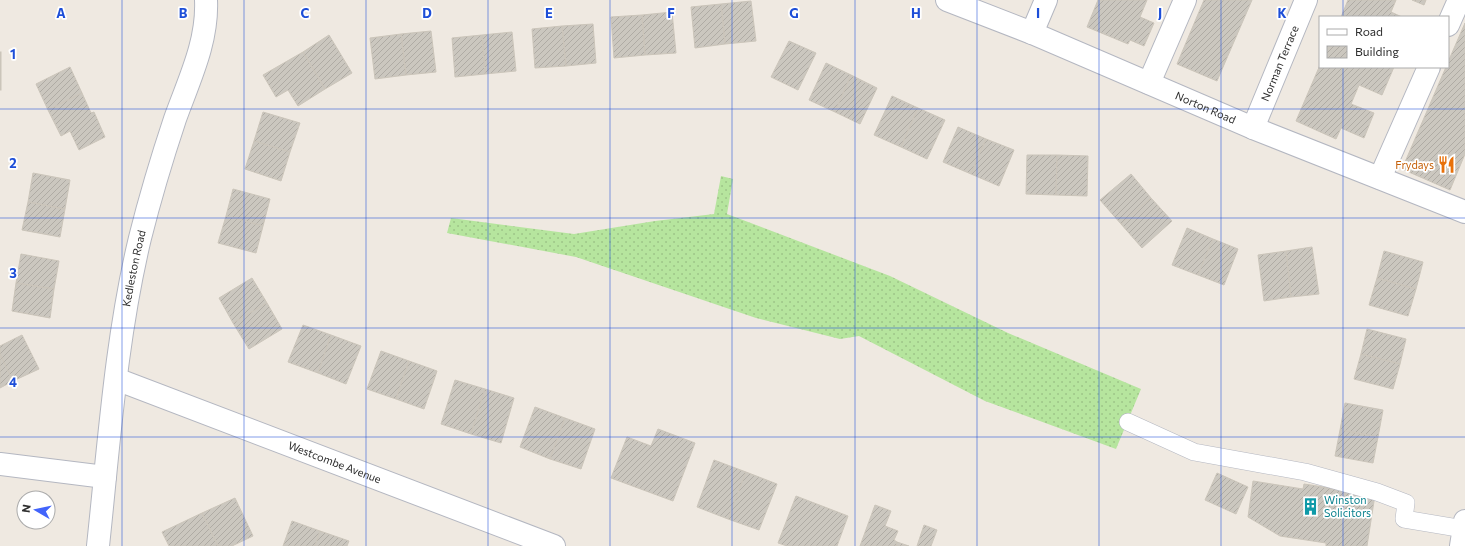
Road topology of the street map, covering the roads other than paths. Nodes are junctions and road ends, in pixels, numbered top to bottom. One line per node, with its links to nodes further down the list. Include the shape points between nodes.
1 (206, 0): 14 (street, Kedleston Road, via 202,40 195,66 158,168 140,239 125,314)
2 (947, 0): 8 (street, Norton Road)
3 (1046, 0): 8 (street)
4 (1185, 0): 10 (street)
5 (1306, 0): 11 (street, Norman Terrace)
6 (1459, 0): 7 (street)
7 (1449, 23)
8 (1032, 33): 10 (street, Norton Road)
9 (1429, 68): 12 (street)
10 (1149, 83): 11 (street, Norton Road)
11 (1253, 128): 12 (street, Norton Road)
12 (1380, 178): 13 (street, Norton Road)
13 (1465, 212)
14 (116, 379): 17 (street, Kedleston Road); 20 (street, Westcombe Avenue)
15 (1128, 422): 18 (lane, via 1194,452 1305,472 1377,492 1406,503 1404,519)
16 (0, 464): 17 (street)
17 (105, 477): 19 (street, Kedleston Road)
18 (1463, 532)
19 (98, 546)
20 (554, 546)

